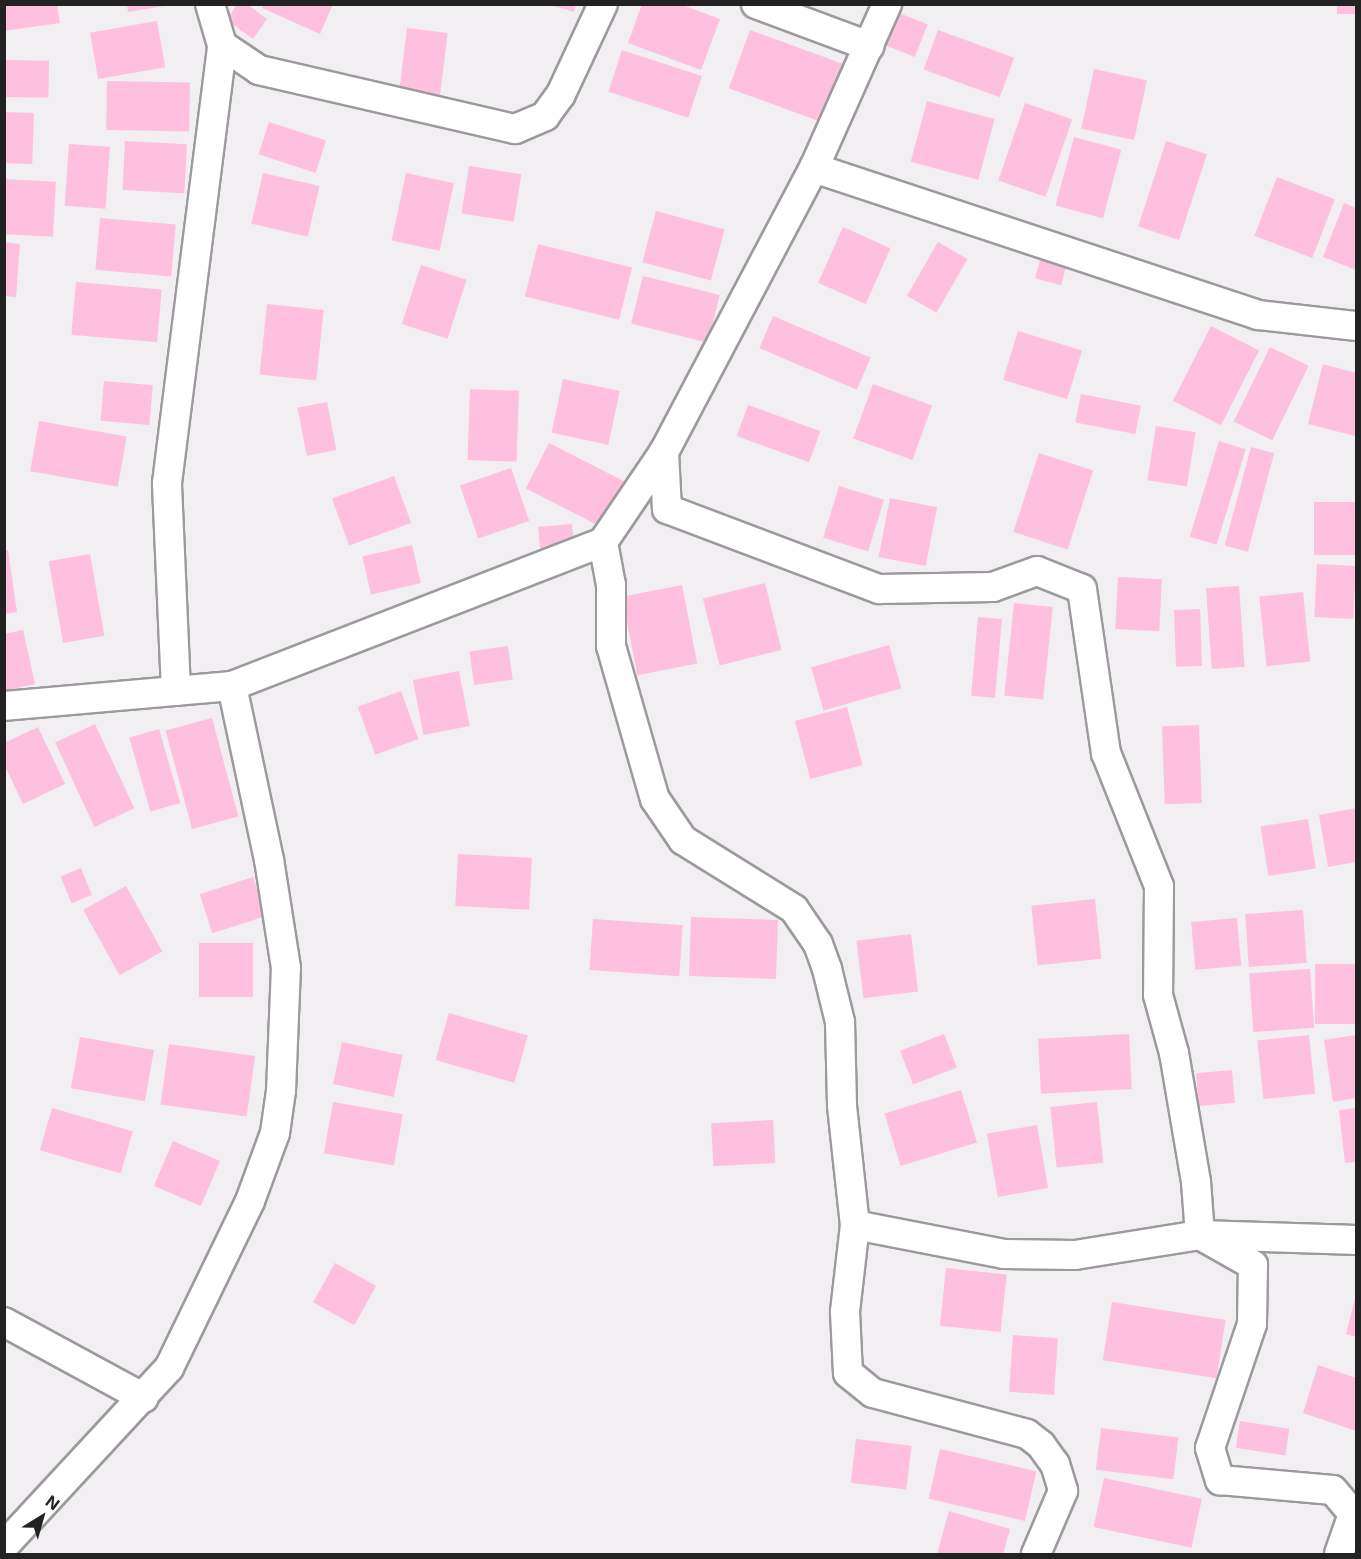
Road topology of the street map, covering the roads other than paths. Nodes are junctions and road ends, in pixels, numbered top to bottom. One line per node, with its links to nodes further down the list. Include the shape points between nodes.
1 (210, 4): 5 (street)
2 (603, 4): 5 (street, via 561,94 545,116 514,129 259,70)
3 (756, 4): 6 (street)
4 (887, 4): 6 (street)
5 (222, 45): 12 (street, via 167,483)
6 (869, 46): 7 (street)
7 (814, 168): 8 (street, via 1258,315); 9 (street)
8 (1356, 326)
9 (664, 453): 10 (street); 15 (street, via 666,509 879,589 993,587 1037,571 1082,589 1106,753 1159,886 1158,995 1176,1065 1196,1182)
10 (603, 542): 11 (street); 14 (street, via 611,585 611,646 655,799 683,840 794,909 818,944 840,1022 842,1106)
11 (232, 686): 12 (street); 18 (street, via 269,860 286,968 281,1091 274,1133 250,1202 169,1368)
12 (176, 691): 13 (street)
13 (4, 706)
14 (855, 1225): 15 (street, via 1004,1254 1075,1255); 20 (street, via 845,1312 848,1374 873,1393 1027,1434 1041,1445 1055,1464 1063,1491)
15 (1200, 1235): 16 (street); 21 (street, via 1253,1265 1252,1324 1210,1448 1220,1480 1333,1490 1353,1514)
16 (1356, 1240)
17 (4, 1322): 18 (street)
18 (144, 1398): 19 (street)
19 (4, 1546)
20 (1036, 1554)
21 (1339, 1554)

